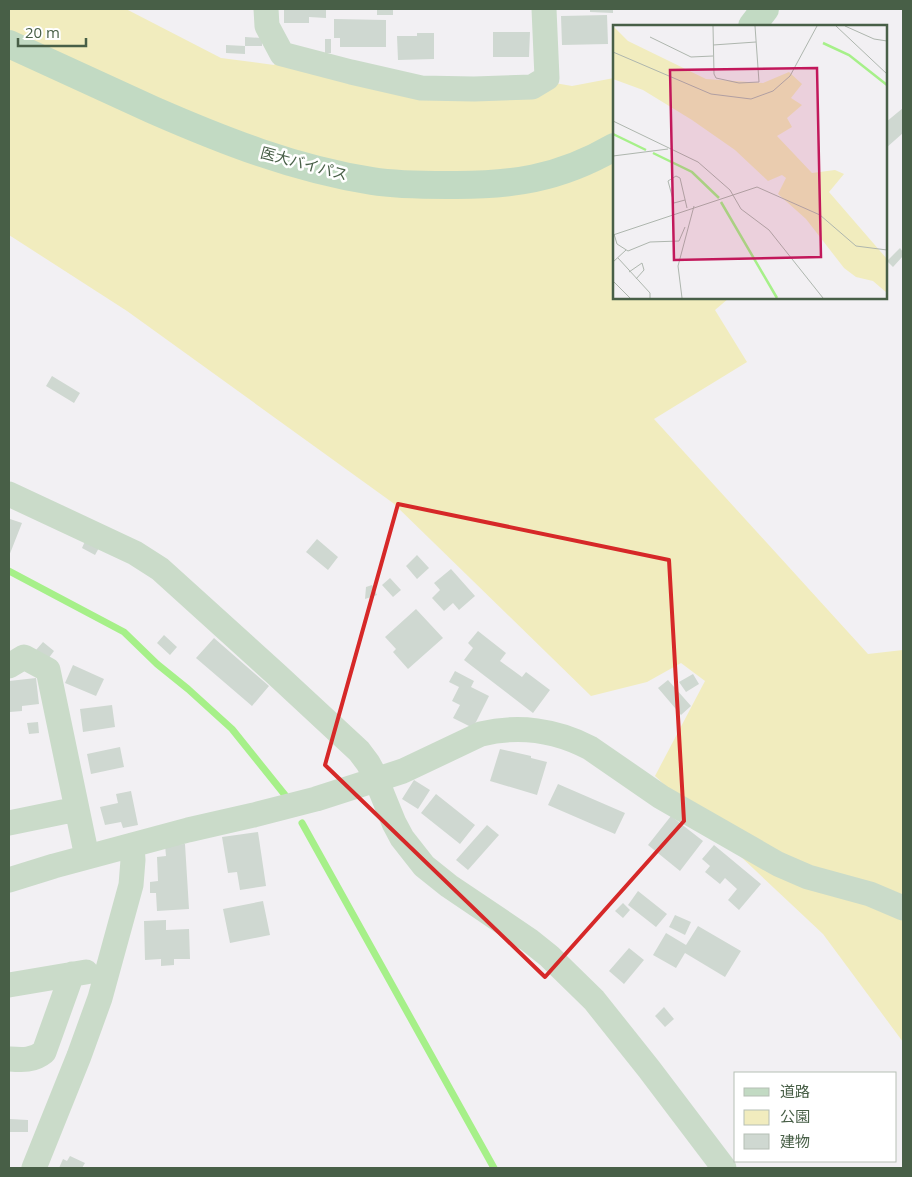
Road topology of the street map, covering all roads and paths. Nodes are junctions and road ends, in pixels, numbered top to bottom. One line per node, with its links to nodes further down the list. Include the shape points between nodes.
1 (266, 9): 2 (street, via 267,26 282,54 421,88 474,89 532,86 547,78)
2 (544, 9)
3 (765, 9): 4 (main road)
4 (753, 25)
5 (9, 44): 6 (main road, 医大バイパス, via 247,148 290,163 372,181 416,185 500,184 552,174)
6 (613, 148)
7 (9, 494): 9 (street, via 135,553 160,569 359,751)
8 (9, 666): 10 (street, via 24,657 48,670)
9 (376, 780): 12 (street, via 316,799); 15 (street, via 403,771 481,734 508,730 555,734 590,748 661,797 778,864); 21 (street, via 402,838 424,866 550,956 594,1000)
10 (77, 809): 11 (street); 13 (street)
11 (9, 823)
12 (132, 845): 13 (street); 16 (street, via 134,860 130,885)
13 (87, 857): 14 (street)
14 (9, 880)
15 (903, 908)
16 (108, 968): 17 (street); 20 (street, via 90,1028)
17 (72, 974): 18 (street); 19 (street, via 44,1052 29,1060)
18 (9, 985)
19 (9, 1059)
20 (34, 1168)
21 (724, 1168)

